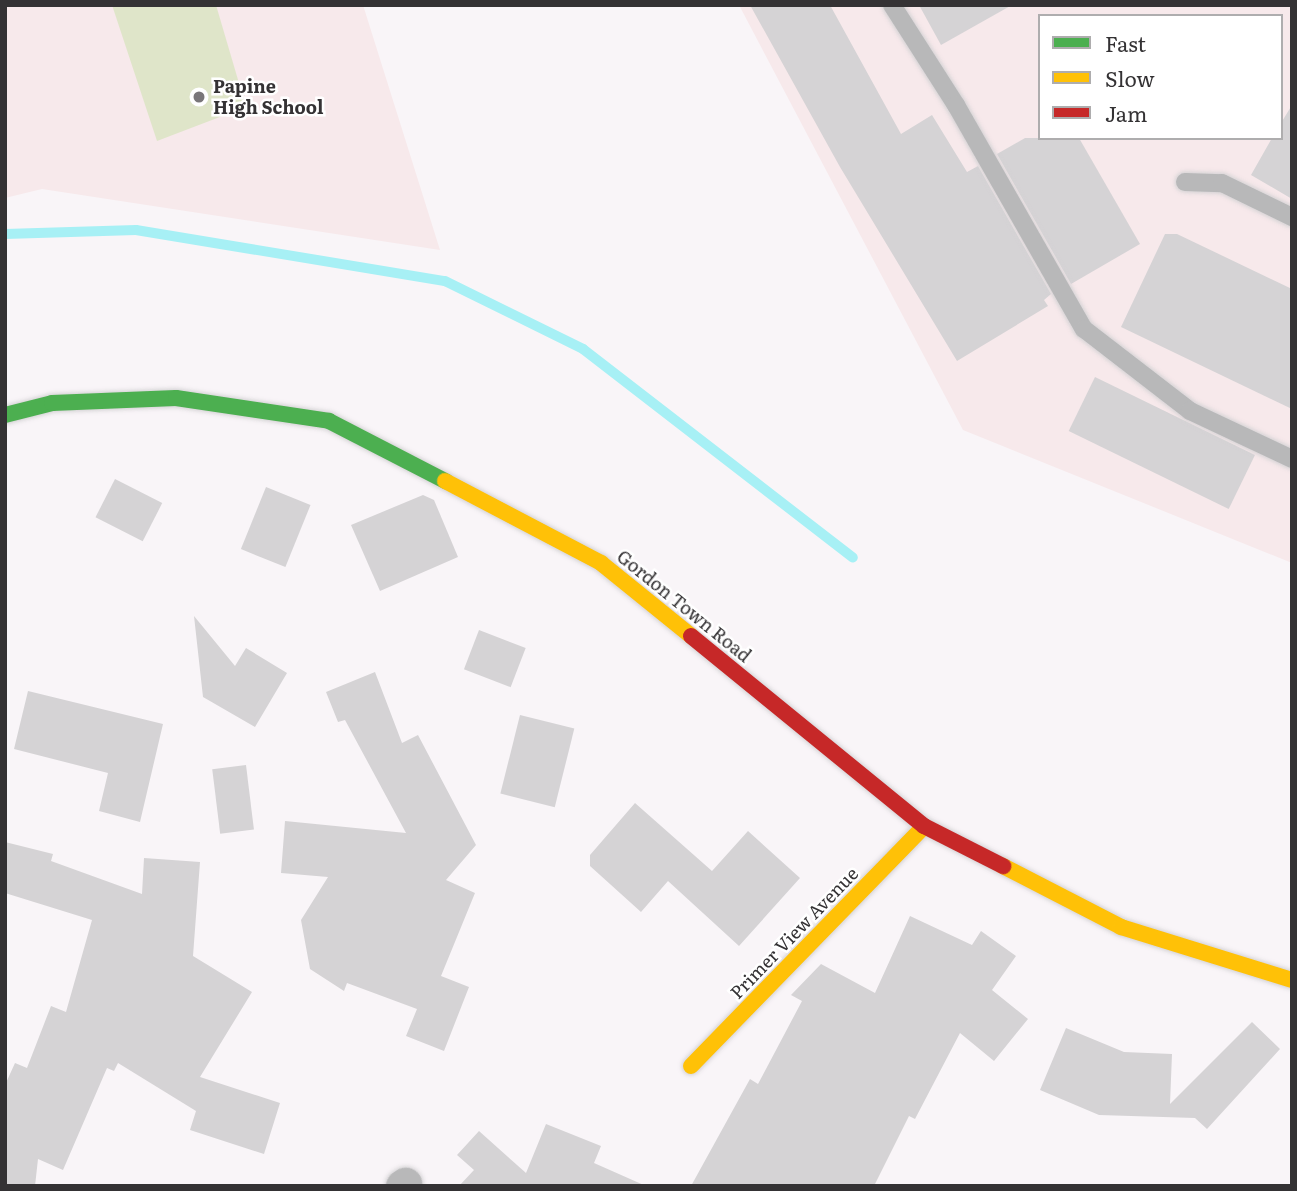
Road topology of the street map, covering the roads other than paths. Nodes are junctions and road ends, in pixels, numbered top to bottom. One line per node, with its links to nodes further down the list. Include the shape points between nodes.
1 (891, 5): 5 (lane, via 956,106 1084,329 1190,411)
2 (1185, 182): 3 (lane, via 1222,183)
3 (1292, 217)
4 (5, 415): 6 (main road, Gordon Town Road, via 52,402 176,398 329,421 601,563)
5 (1292, 458)
6 (924, 826): 7 (main road, Gordon Town Road, via 1121,928); 8 (main road, Primer View Avenue)
7 (1292, 979)
8 (691, 1066)

